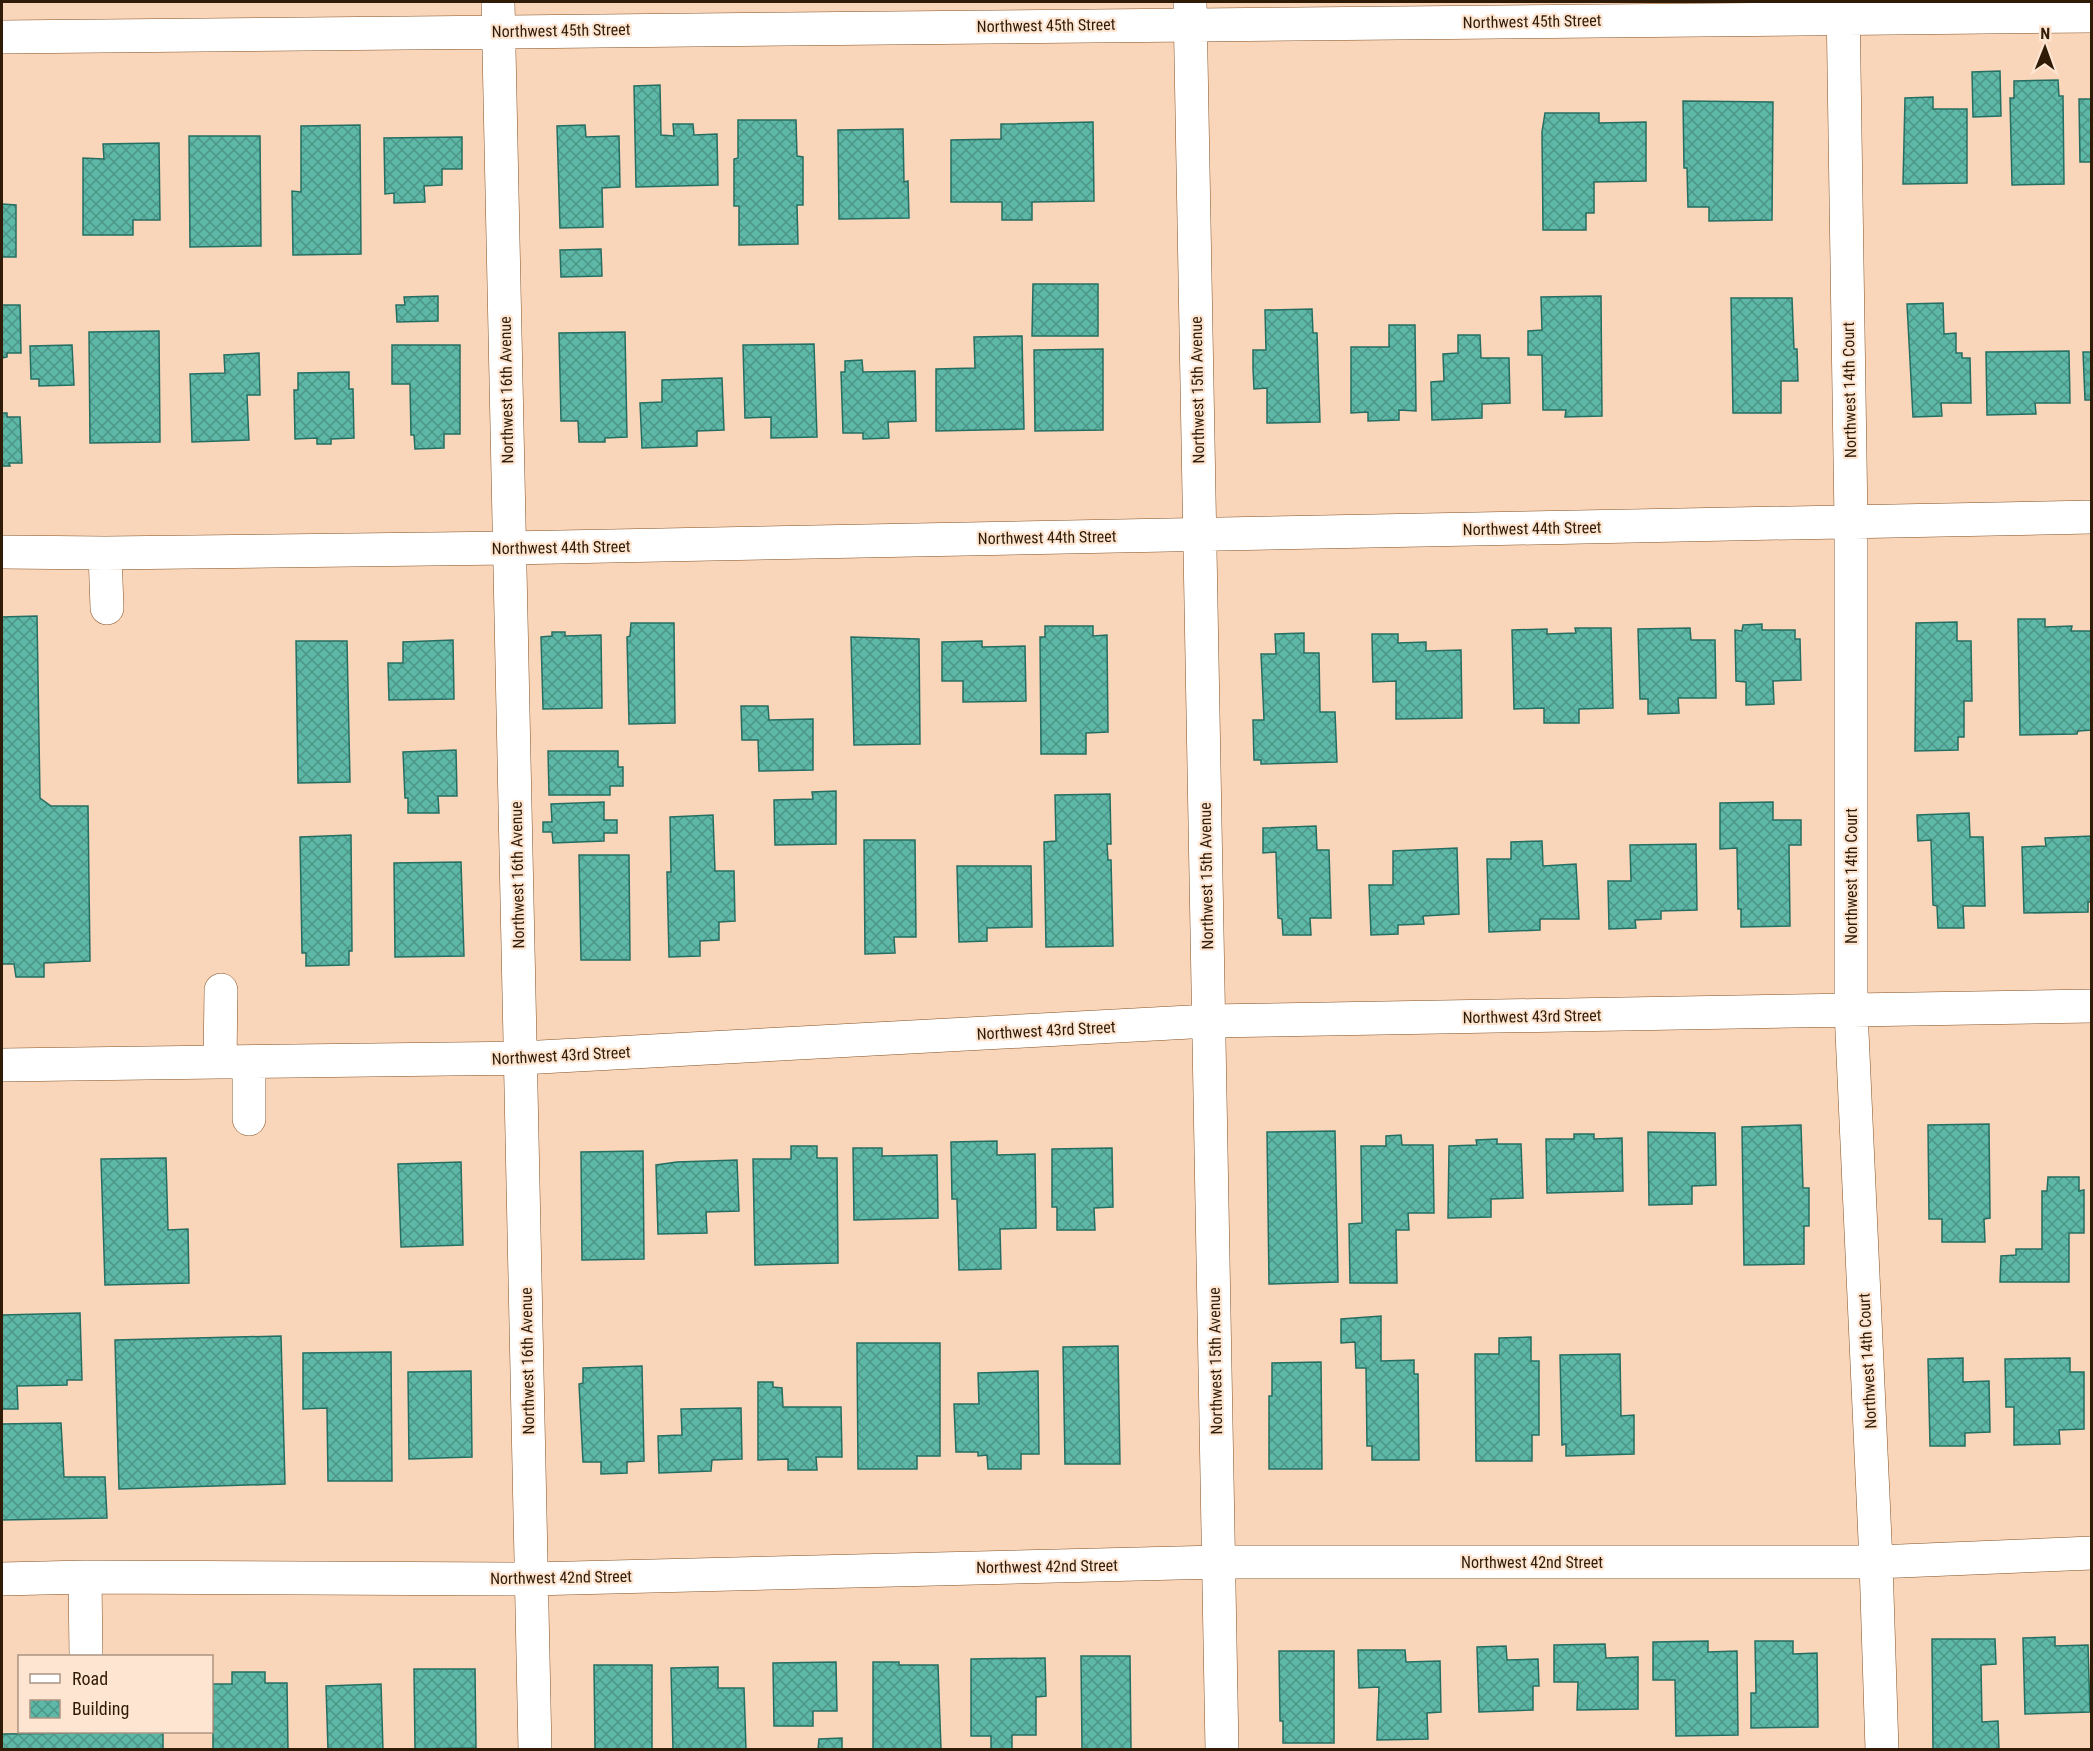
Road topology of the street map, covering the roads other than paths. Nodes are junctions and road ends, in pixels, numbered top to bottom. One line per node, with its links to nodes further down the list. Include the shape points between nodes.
1 (1843, 10): 2 (street, Northwest 45th Street); 4 (street, Northwest 45th Street); 7 (street, Northwest 14th Court)
2 (1190, 13): 3 (street, Northwest 45th Street); 8 (street, Northwest 15th Avenue)
3 (498, 16): 5 (street, Northwest 45th Street); 9 (street, Northwest 16th Avenue)
4 (2091, 16)
5 (2, 37)
6 (2091, 517): 7 (street, Northwest 44th Street)
7 (1851, 522): 8 (street, Northwest 44th Street); 15 (street, Northwest 14th Court)
8 (1200, 533): 9 (street, Northwest 44th Street); 16 (street, Northwest 15th Avenue)
9 (509, 548): 11 (street, Northwest 44th Street); 17 (street, Northwest 16th Avenue)
10 (2, 552): 11 (street, Northwest 44th Street)
11 (105, 553): 12 (street)
12 (107, 608)
13 (221, 990): 18 (street)
14 (2091, 1006): 15 (street, Northwest 43rd Street)
15 (1851, 1010): 16 (street, Northwest 43rd Street); 23 (street, Northwest 14th Court)
16 (1209, 1021): 17 (street, Northwest 43rd Street); 22 (street, Northwest 15th Avenue)
17 (521, 1058): 18 (street, Northwest 43rd Street); 26 (street, Northwest 16th Avenue)
18 (235, 1062): 19 (street, Northwest 43rd Street); 20 (street)
19 (2, 1065)
20 (249, 1119)
21 (2091, 1553): 23 (street, Northwest 42nd Street)
22 (1219, 1562): 23 (street, Northwest 42nd Street); 26 (street, Northwest 42nd Street); 29 (street, Northwest 15th Avenue)
23 (1876, 1562): 30 (street, Northwest 14th Court)
24 (85, 1577): 25 (street, Northwest 42nd Street); 26 (street, Northwest 42nd Street); 27 (street)
25 (2, 1579)
26 (531, 1579): 28 (street, Northwest 16th Avenue)
27 (86, 1655)
28 (535, 1749)
29 (1222, 1749)
30 (1881, 1749)

